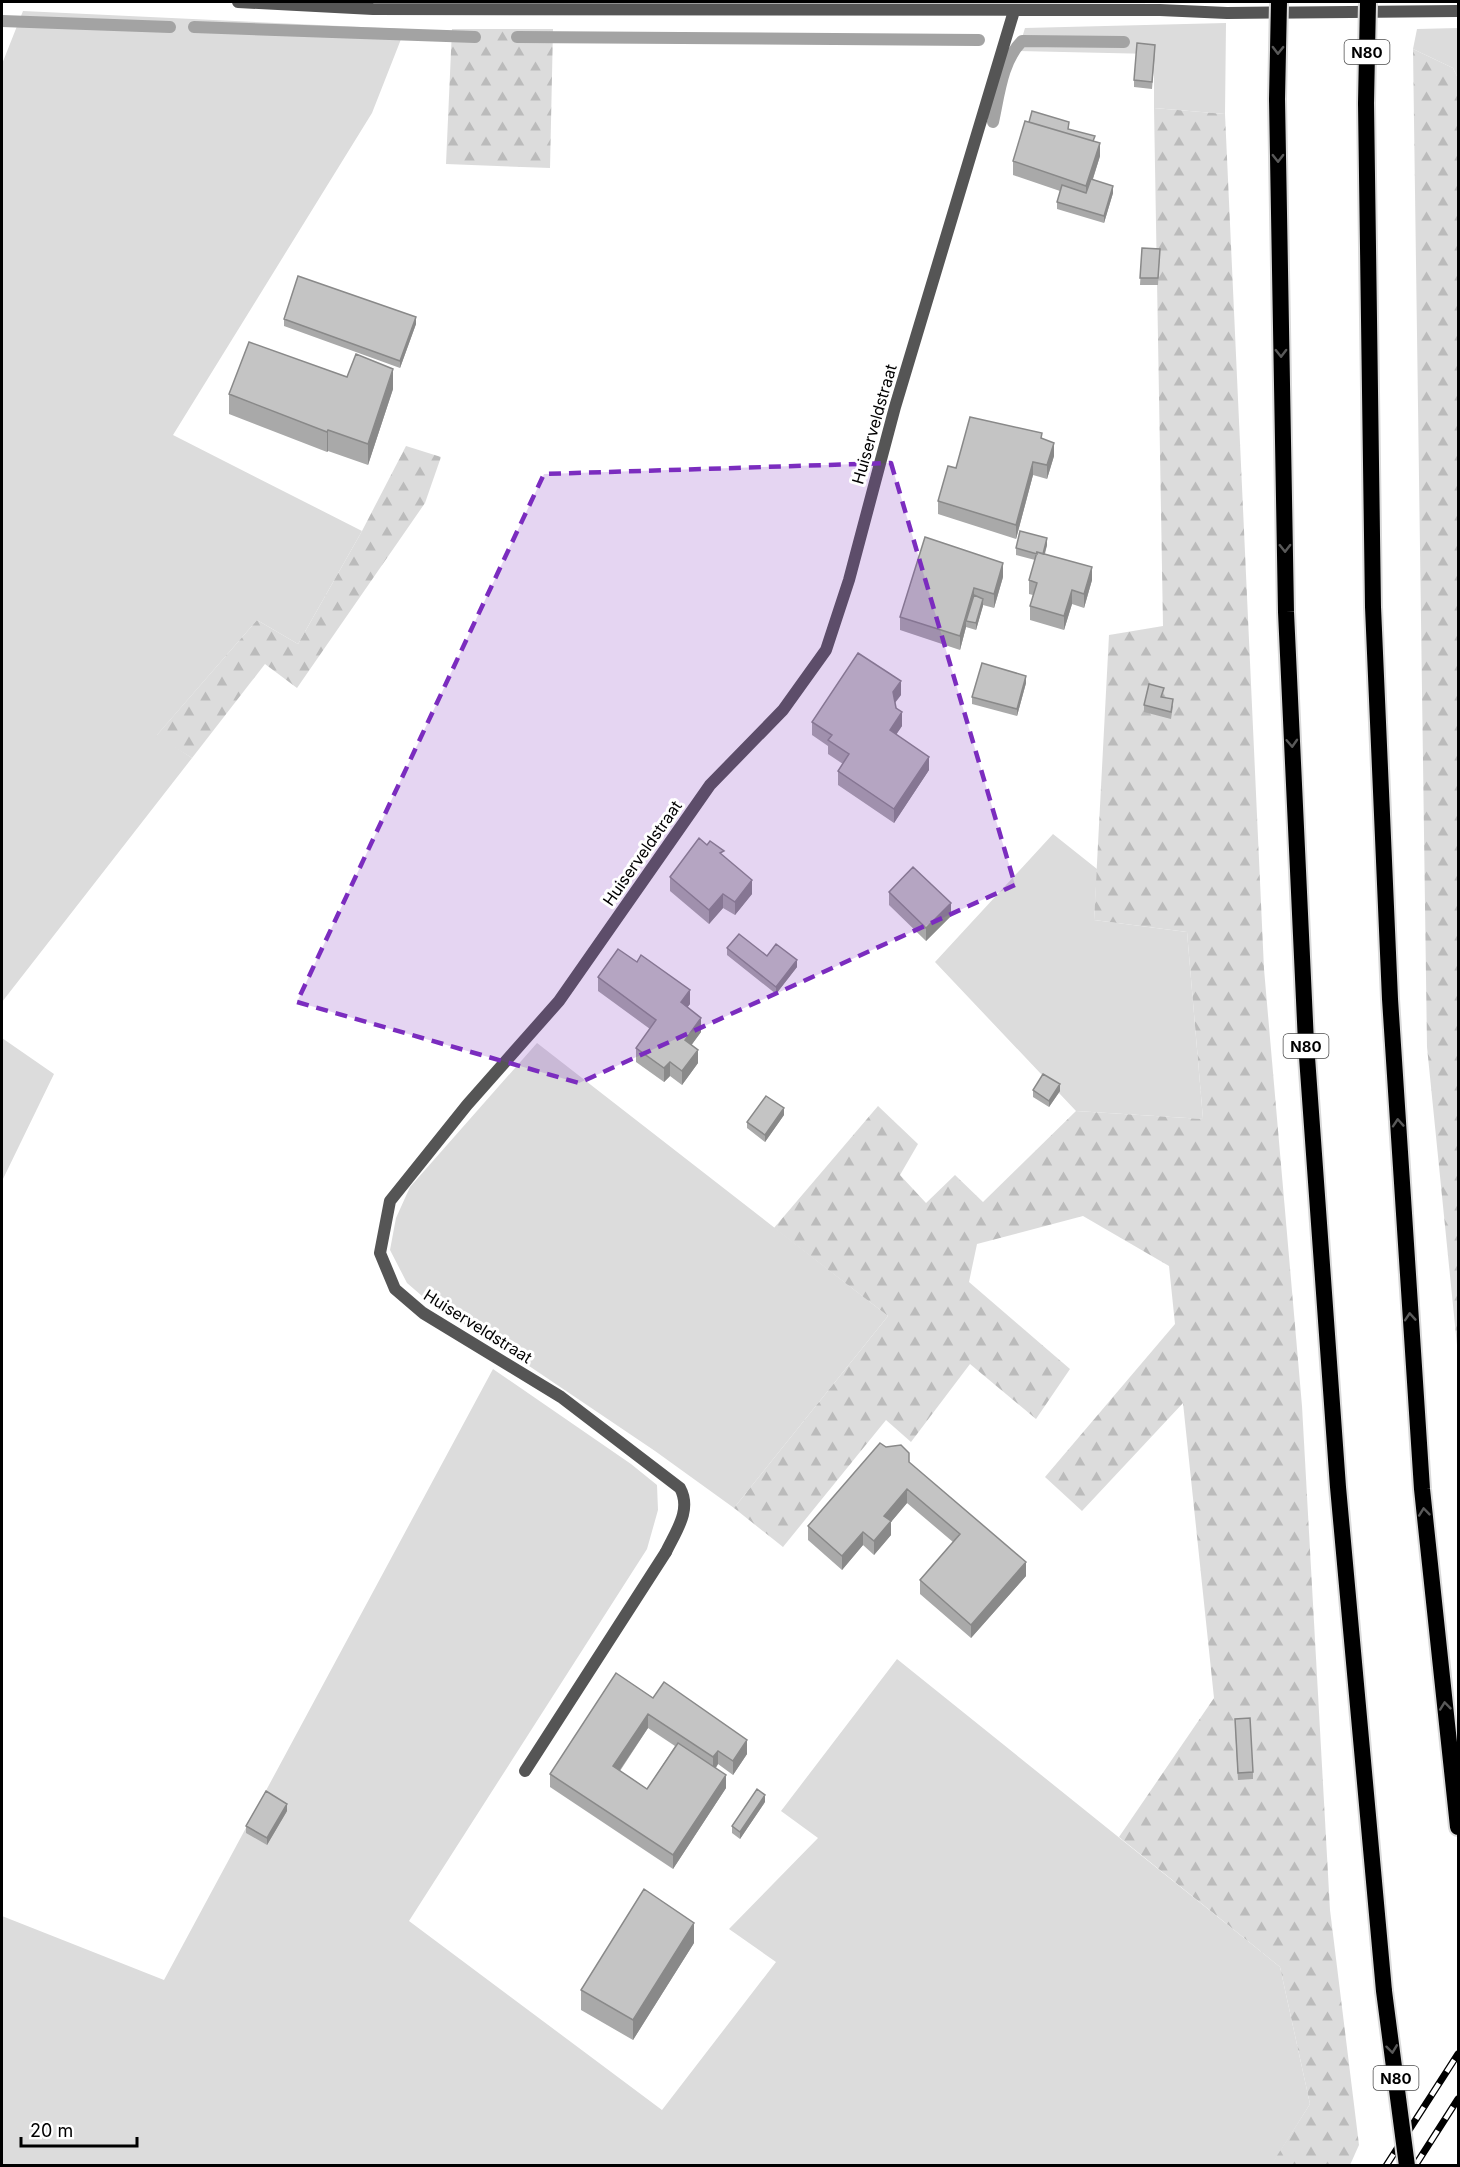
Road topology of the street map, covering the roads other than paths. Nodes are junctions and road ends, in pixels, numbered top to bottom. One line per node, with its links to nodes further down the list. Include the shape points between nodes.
1 (238, 2): 5 (street, via 373,9)
2 (1279, 2): 9 (highway, N80, one-way to 9, bridge, via 1277,99 1286,612 1306,1043 1338,1487 1384,1991)
3 (1368, 2): 8 (highway, N80, one-way to 3, bridge, via 1422,1489 1390,999 1373,607)
4 (1160, 6): 5 (street); 6 (street, via 1227,13)
5 (1014, 11): 7 (street, Huiserveldstraat, via 826,650 783,710 710,785 559,1001 467,1105 390,1201 380,1253 395,1289 423,1313 561,1397 680,1488 686,1499 684,1515 666,1552)
6 (1458, 11)
7 (525, 1770)
8 (1458, 1827)
9 (1407, 2166)

